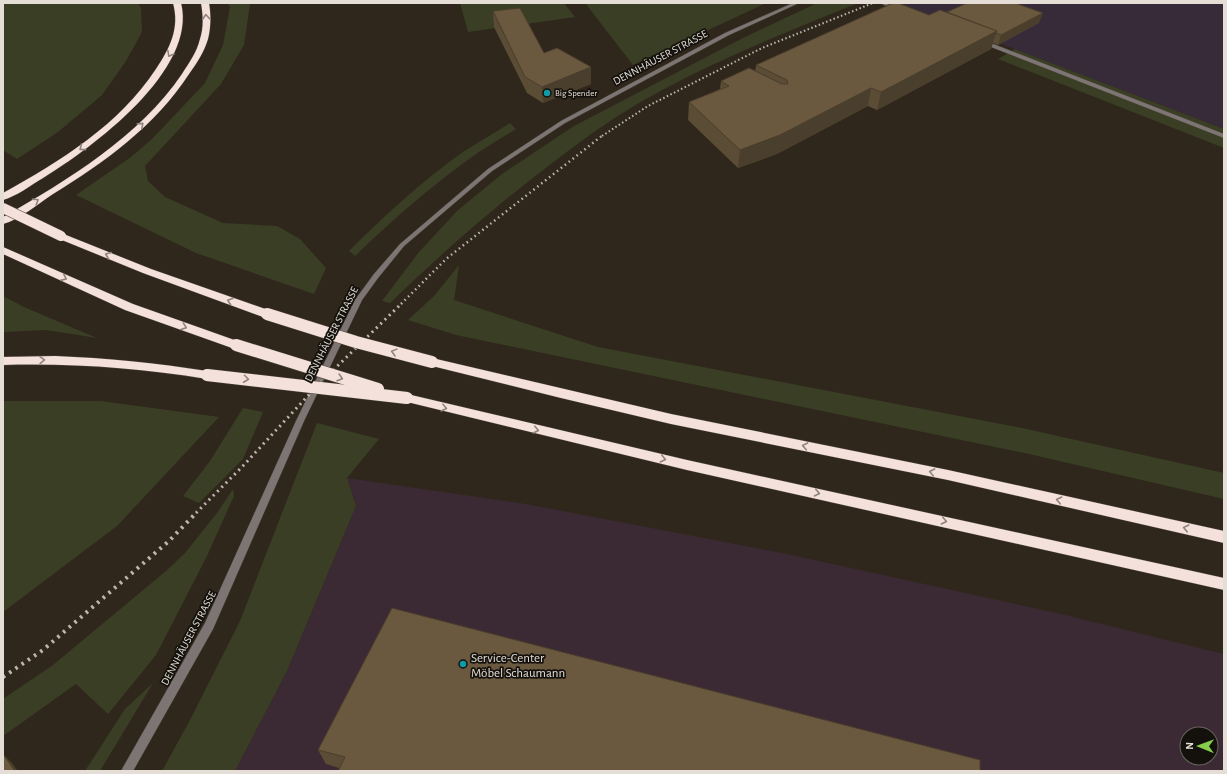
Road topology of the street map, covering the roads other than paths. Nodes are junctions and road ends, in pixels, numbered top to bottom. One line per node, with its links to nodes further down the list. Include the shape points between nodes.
1 (177, 3): 10 (highway, one-way to 10, via 180,23 178,34 172,49 147,88 105,130 67,159)
2 (205, 3): 12 (highway, one-way to 2, via 98,161 160,108 182,82 205,38)
3 (796, 3): 18 (street, DENNHÄUSER STRASSE, via 727,34 563,122 490,170 402,245 359,300 300,421 209,626)
4 (882, 3): 5 (street)
5 (896, 9): 6 (street); 7 (street)
6 (889, 12)
7 (904, 12)
8 (978, 40): 9 (street)
9 (1224, 136)
10 (3, 197)
11 (3, 208): 16 (highway, one-way to 11, bridge, via 948,475 671,419 356,342 160,276 61,236)
12 (3, 221)
13 (3, 250): 15 (highway, one-way to 15, bridge, via 129,307 236,345)
14 (3, 361): 15 (highway, one-way to 15, bridge, via 77,360 156,366 207,375)
15 (406, 398): 17 (highway, one-way to 17, via 679,463)
16 (1224, 537)
17 (1224, 584)
18 (127, 771)

